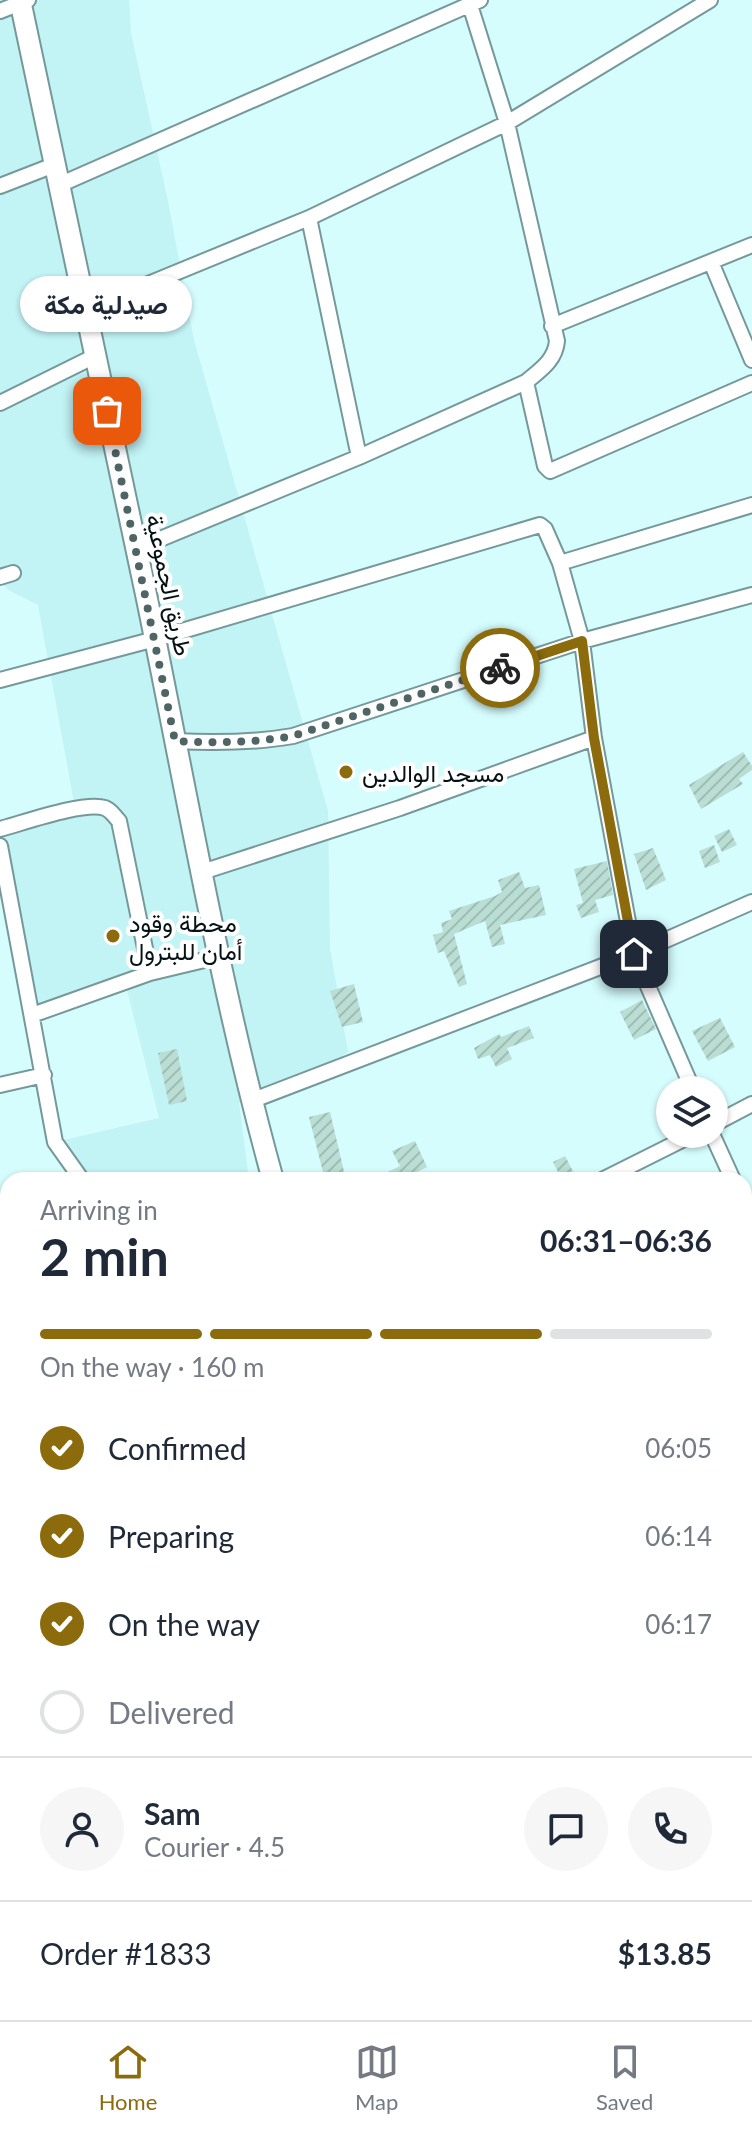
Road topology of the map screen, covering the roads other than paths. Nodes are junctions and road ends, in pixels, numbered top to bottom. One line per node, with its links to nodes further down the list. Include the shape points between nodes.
1 (710, 0): 5 (street)
2 (23, 1): 4 (street); 6 (main road, طريق الجموعية)
3 (475, 2): 5 (street); 6 (street)
4 (0, 11)
5 (507, 123): 8 (street); 12 (street)
6 (57, 175): 7 (street); 11 (main road, طريق الجموعية)
7 (0, 186)
8 (309, 218): 11 (street); 18 (street)
9 (752, 245): 10 (street)
10 (711, 262): 12 (street); 14 (street)
11 (85, 310): 13 (main road, طريق الجموعية)
12 (552, 326): 15 (street, via 556,353)
13 (95, 356): 17 (street); 20 (main road, طريق الجموعية)
14 (752, 360)
15 (526, 382): 16 (street, via 550,471); 18 (street)
16 (752, 383)
17 (0, 403)
18 (359, 457): 20 (street)
19 (752, 505): 21 (street)
20 (136, 549): 23 (main road, طريق الجموعية)
21 (560, 563): 23 (street, via 540,525); 24 (street)
22 (752, 595): 24 (street)
23 (155, 639): 25 (street); 27 (main road, طريق الجموعية)
24 (582, 641): 26 (street); 27 (street, via 293,736)
25 (0, 680)
26 (594, 738): 30 (street); 32 (street)
27 (175, 741): 30 (main road, طريق الجموعية)
28 (0, 829): 34 (street, via 75,809 110,810 119,821)
29 (0, 846): 35 (street)
30 (199, 873): 33 (main road, طريق الجموعية)
31 (752, 902): 32 (street)
32 (634, 954): 37 (street); 39 (street)
33 (217, 957): 34 (street); 39 (main road, طريق الجموعية)
34 (150, 973): 35 (street)
35 (32, 1015): 36 (street)
36 (44, 1075): 38 (street); 44 (street, via 55,1142)
37 (687, 1076)
38 (0, 1085)
39 (251, 1101): 45 (main road, طريق الجموعية)
40 (752, 1104): 41 (street)
41 (728, 1117)
42 (666, 1148): 46 (street)
43 (718, 1148): 47 (street)
44 (76, 1172)
45 (268, 1172)
46 (618, 1172)
47 (729, 1172)

